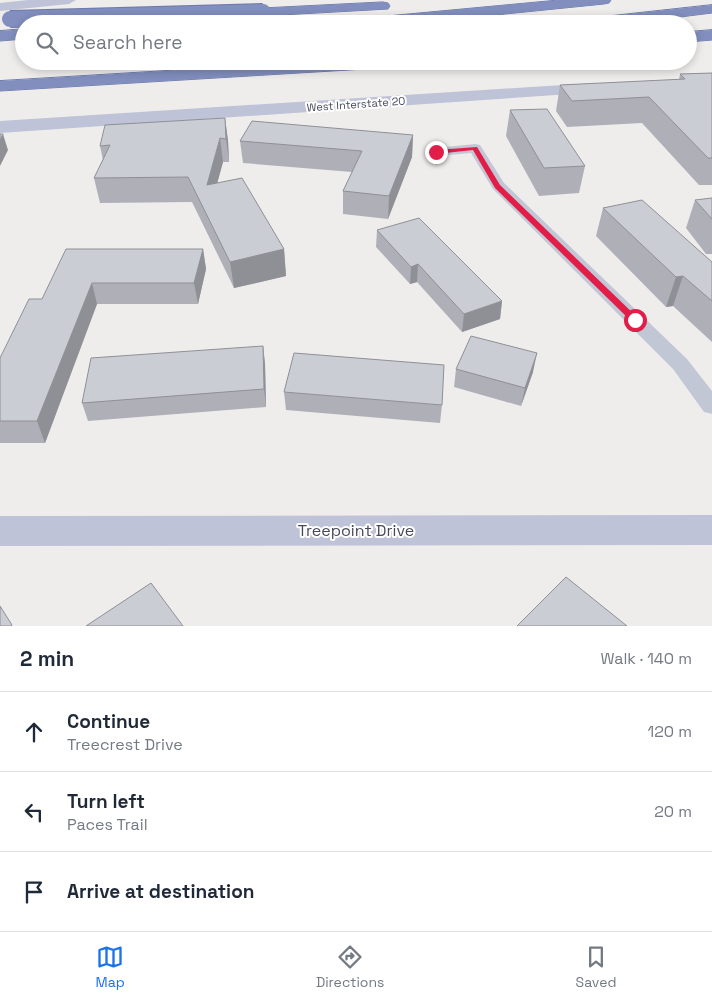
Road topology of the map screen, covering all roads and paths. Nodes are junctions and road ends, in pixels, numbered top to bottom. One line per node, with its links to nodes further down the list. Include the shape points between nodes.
1 (69, 0): 5 (main road)
2 (307, 0): 8 (highway)
3 (494, 0): 7 (highway, bridge)
4 (604, 0): 9 (highway)
5 (0, 6)
6 (712, 9): 10 (highway)
7 (166, 15)
8 (204, 15)
9 (449, 15)
10 (660, 15)
11 (15, 35): 13 (highway)
12 (712, 35): 14 (highway)
13 (0, 36)
14 (697, 36)
15 (15, 50): 16 (highway)
16 (0, 51)
17 (63, 70): 19 (highway)
18 (266, 70): 20 (highway)
19 (0, 75)
20 (0, 86)
21 (608, 87): 22 (main road, West Interstate 20)
22 (0, 127)
23 (436, 152): 24 (street, via 475,148 498,186 680,364)
24 (712, 406)
25 (712, 530): 26 (main road, Treepoint Drive)
26 (0, 531)

